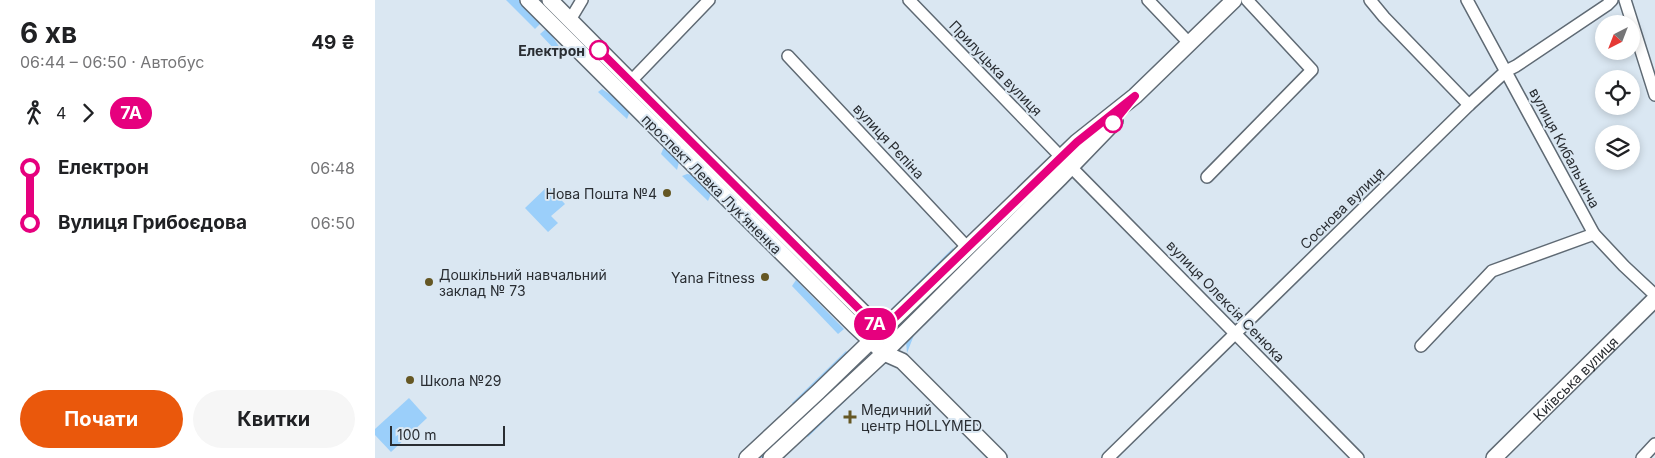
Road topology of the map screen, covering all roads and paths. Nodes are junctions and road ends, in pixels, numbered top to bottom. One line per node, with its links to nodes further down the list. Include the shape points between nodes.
1 (528, 0): 26 (main road, проспект Левка Лукʼяненка, via 656,129)
2 (550, 0): 13 (main road, проспект Левка Лукʼяненка)
3 (582, 0): 13 (street)
4 (709, 0): 17 (street)
5 (909, 0): 20 (street, Прилуцька вулиця)
6 (1148, 0): 14 (street)
7 (1234, 0): 14 (main road)
8 (1247, 0): 21 (street, via 1312,70)
9 (1370, 0): 19 (street)
10 (1467, 0): 16 (street, вулиця Кибальчича)
11 (1612, 0): 16 (street, Соснова вулиця)
12 (1625, 0): 18 (street)
13 (570, 20): 17 (main road, проспект Левка Лукʼяненка)
14 (1189, 43): 20 (main road, via 1135,96 1113,123)
15 (788, 56): 23 (street, вулиця Рєпіна)
16 (1506, 71): 19 (street, Соснова вулиця); 22 (street, вулиця Кибальчича)
17 (631, 81): 26 (main road, проспект Левка Лукʼяненка)
18 (1655, 95)
19 (1469, 104): 25 (street, Соснова вулиця)
20 (1066, 162): 23 (main road); 25 (street, вулиця Олексія Сенюка); 28 (main road)
21 (1207, 177)
22 (1594, 234): 24 (street, вулиця Кибальчича); 27 (street, via 1492,271)
23 (967, 247): 26 (main road)
24 (1655, 297): 35 (main road, Київська вулиця)
25 (1236, 332): 33 (street, Соснова вулиця); 34 (street, вулиця Олексія Сенюка)
26 (876, 336): 28 (main road, проспект Левка Лукʼяненка); 30 (main road)
27 (1421, 346)
28 (889, 348): 31 (main road); 32 (main road, проспект Левка Лукʼяненка)
29 (1655, 444): 36 (street)
30 (747, 458)
31 (771, 458)
32 (999, 458)
33 (1108, 458)
34 (1358, 458)
35 (1495, 458)
36 (1642, 458)

